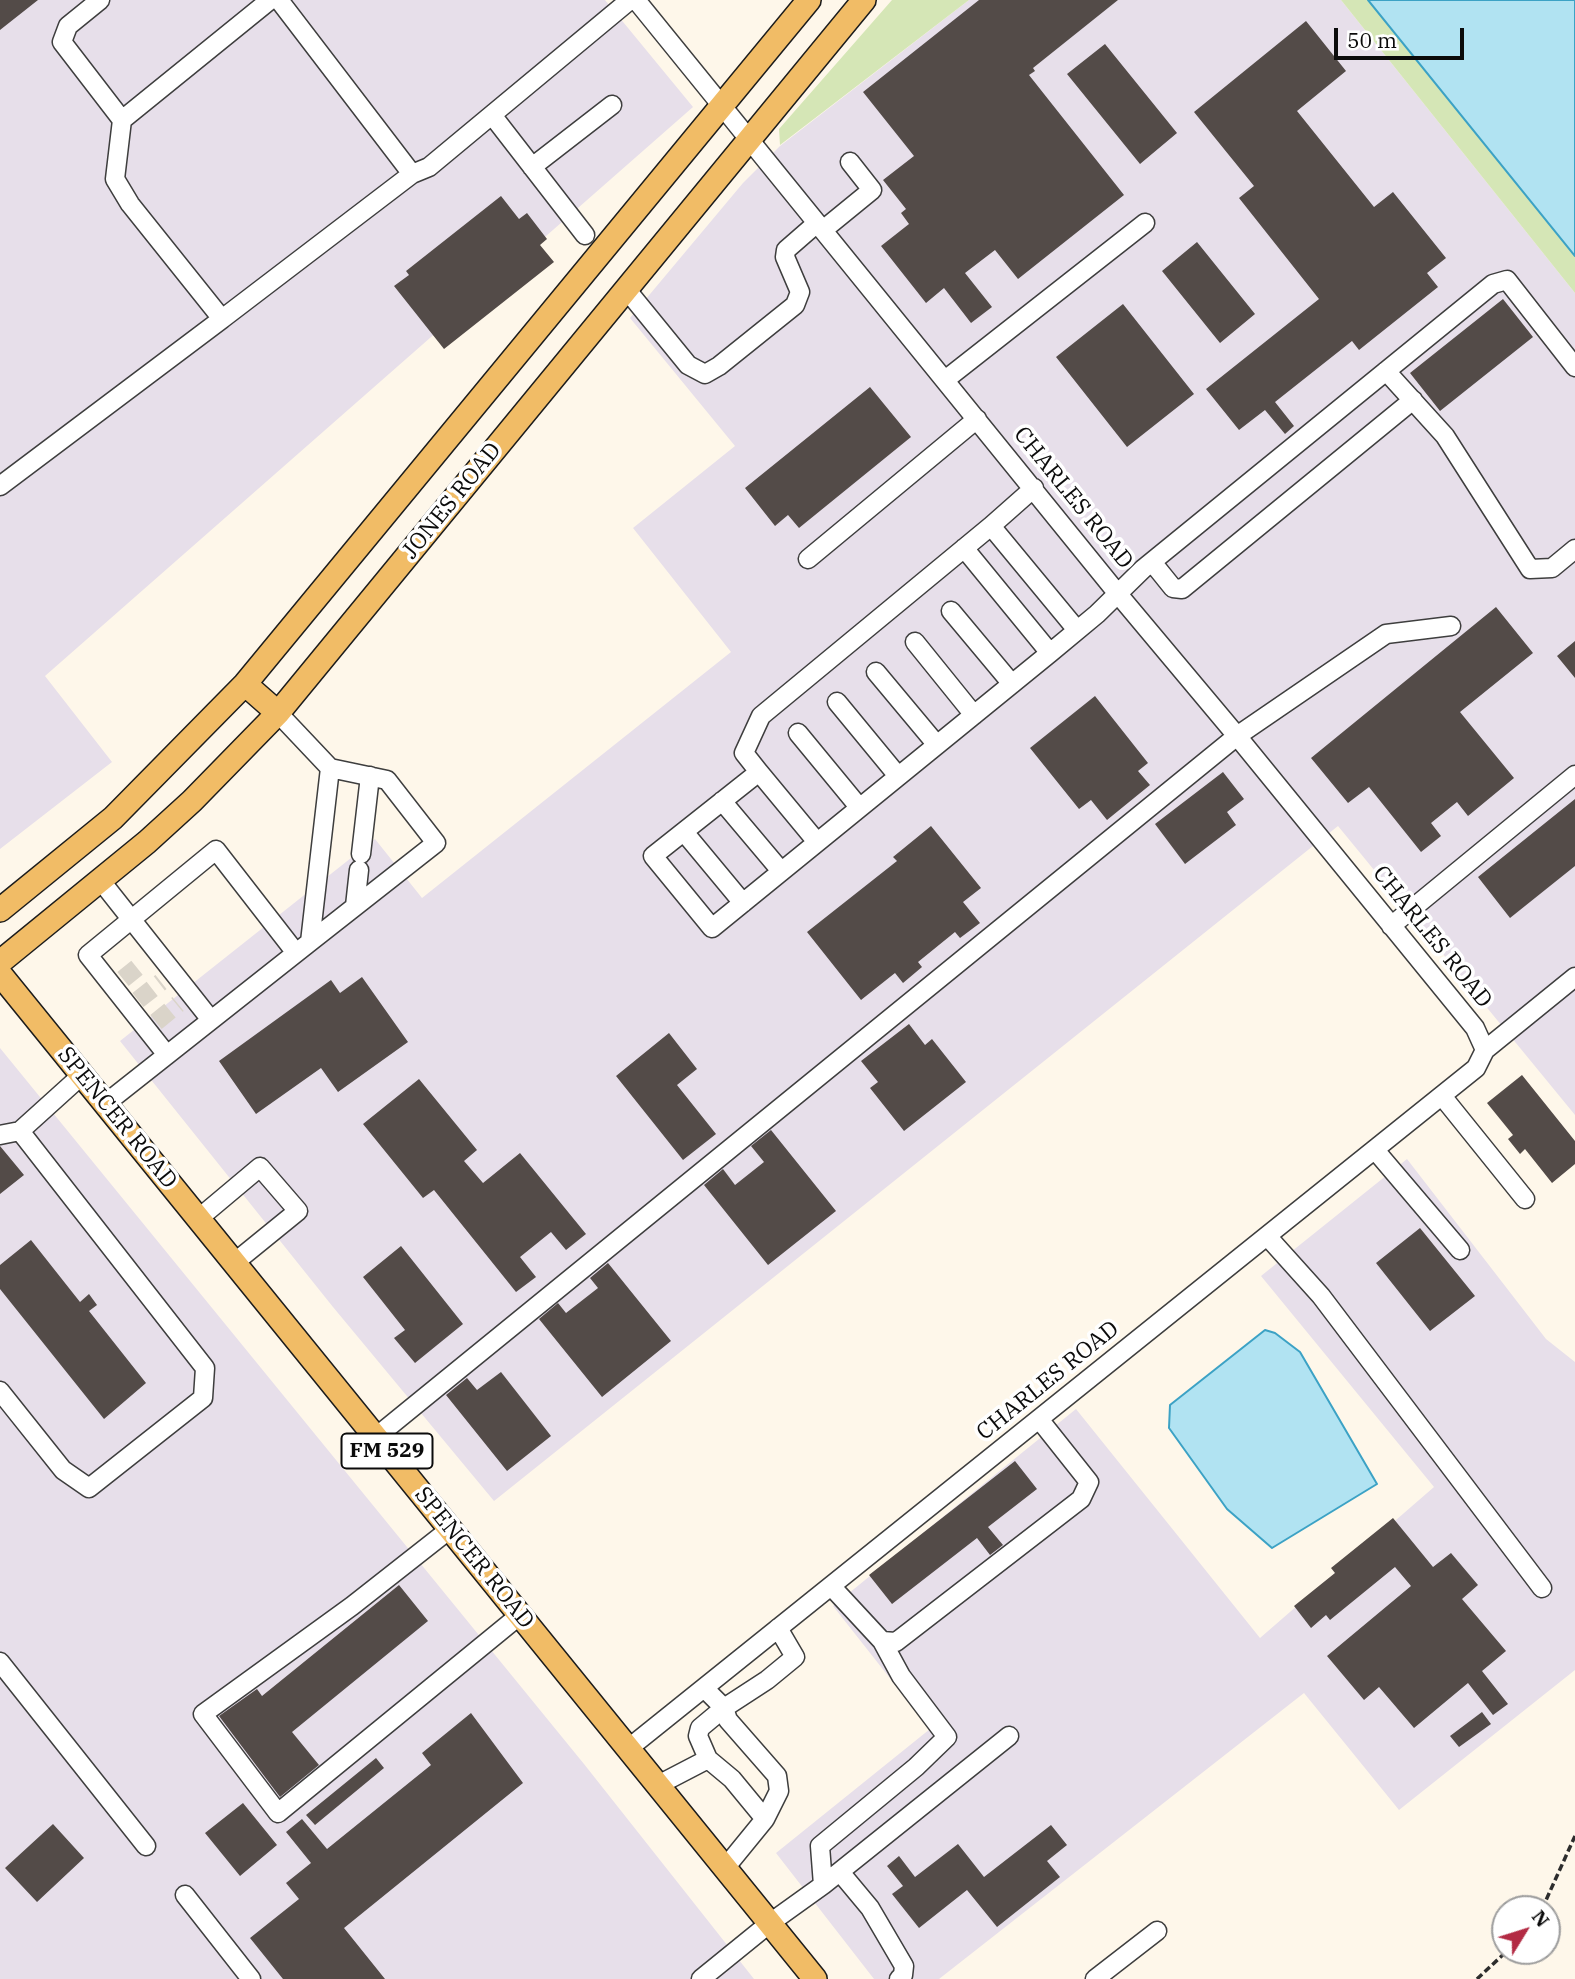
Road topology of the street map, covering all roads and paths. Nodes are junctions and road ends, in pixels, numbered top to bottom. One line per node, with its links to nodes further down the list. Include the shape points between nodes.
1 (100, 0): 11 (street, via 68,26 62,43)
2 (270, 0): 11 (street)
3 (279, 0): 15 (street)
4 (630, 0): 10 (street)
5 (636, 0): 9 (street, CHARLES ROAD)
6 (809, 0): 9 (main road, JONES ROAD)
7 (864, 0): 12 (main road, JONES ROAD)
8 (612, 105): 14 (street)
9 (721, 105): 12 (street, CHARLES ROAD); 40 (main road, JONES ROAD)
10 (492, 115): 14 (street); 15 (street, via 429,167)
11 (122, 120): 20 (street, via 115,179)
12 (749, 139): 17 (street, CHARLES ROAD); 19 (main road, JONES ROAD)
13 (850, 162): 17 (street, via 872,190)
14 (533, 167): 18 (street)
15 (412, 174): 20 (street)
16 (1145, 223): 23 (street)
17 (820, 227): 19 (street, via 786,250 800,292 795,304 705,374 688,365); 23 (street, CHARLES ROAD)
18 (585, 235)
19 (626, 289): 43 (main road, JONES ROAD)
20 (222, 319): 26 (street)
21 (1575, 367): 22 (street, via 1507,280 1493,284)
22 (1386, 370): 24 (street); 32 (street)
23 (946, 380): 25 (street, CHARLES ROAD)
24 (1413, 400): 30 (street, via 1445,436 1530,569 1552,568); 32 (street, via 1182,589 1173,588)
25 (977, 419): 27 (street, CHARLES ROAD); 31 (street)
26 (0, 486)
27 (1034, 488): 28 (street); 33 (street, CHARLES ROAD)
28 (991, 526): 29 (street); 36 (street)
29 (964, 548): 38 (street); 49 (street, via 761,716 744,753)
30 (1575, 549)
31 (808, 559)
32 (1152, 562): 33 (street)
33 (1118, 594): 36 (street); 46 (street, CHARLES ROAD)
34 (951, 611): 41 (street)
35 (1451, 626): 46 (street, via 1386,634)
36 (1077, 631): 38 (street)
37 (915, 642): 44 (street)
38 (1050, 653): 41 (street)
39 (876, 671): 47 (street)
40 (245, 684): 43 (main road); 61 (main road, JONES ROAD, via 113,818)
41 (1012, 684): 44 (street)
42 (837, 702): 52 (street)
43 (278, 713): 48 (street); 58 (main road, JONES ROAD, via 192,801)
44 (974, 715): 47 (street)
45 (798, 733): 54 (street)
46 (1237, 736): 63 (street, CHARLES ROAD); 84 (street)
47 (937, 745): 52 (street)
48 (330, 768): 51 (street); 64 (street)
49 (759, 772): 53 (street); 56 (street)
50 (1575, 775): 63 (street)
51 (370, 776): 60 (street); 60 (street, via 387,780 436,843)
52 (898, 776): 54 (street)
53 (722, 801): 55 (street); 57 (street)
54 (859, 807): 56 (street)
55 (684, 832): 59 (street); 59 (street, via 653,856 712,928)
56 (817, 842): 57 (street)
57 (781, 871): 59 (street)
58 (101, 881): 62 (street); 65 (main road, JONES ROAD)
59 (743, 903)
60 (355, 906): 64 (street)
61 (0, 910)
62 (132, 920): 64 (street, via 216,850); 68 (street, via 150,957 184,999); 70 (street, via 88,955 118,982)
63 (1391, 926): 69 (street, CHARLES ROAD, via 1475,1028)
64 (303, 947): 68 (street)
65 (0, 962)
66 (0, 974): 71 (main road, SPENCER ROAD / FM 529)
67 (1575, 977): 69 (street)
68 (211, 1020): 70 (street)
69 (1485, 1050): 72 (street, CHARLES ROAD, via 1476,1068)
70 (167, 1055): 73 (street)
71 (82, 1075): 73 (main road, SPENCER ROAD / FM 529); 74 (street)
72 (1442, 1096): 76 (street, CHARLES ROAD); 77 (street)
73 (105, 1104): 78 (main road, SPENCER ROAD / FM 529)
74 (20, 1131): 75 (street); 82 (street, via 205,1368 205,1378 203,1398 89,1488 64,1471)
75 (0, 1135)
76 (1375, 1150): 79 (street, CHARLES ROAD); 80 (street)
77 (1525, 1199)
78 (198, 1219): 81 (main road, SPENCER ROAD / FM 529); 81 (street, via 260,1167 298,1211)
79 (1267, 1236): 83 (street, CHARLES ROAD); 87 (street, via 1321,1296)
80 (1460, 1250)
81 (234, 1262): 84 (main road, SPENCER ROAD / FM 529)
82 (0, 1391)
83 (1039, 1419): 86 (street, CHARLES ROAD); 90 (street, via 1089,1482 1082,1499 896,1642)
84 (376, 1437): 85 (main road, SPENCER ROAD / FM 529)
85 (450, 1529): 88 (main road, SPENCER ROAD / FM 529); 88 (street, via 203,1714 278,1813)
86 (831, 1586): 89 (street, CHARLES ROAD); 90 (street)
87 (1542, 1588)
88 (520, 1615): 95 (main road, SPENCER ROAD / FM 529)
89 (778, 1628): 92 (street, CHARLES ROAD); 93 (street, via 795,1657)
90 (882, 1641): 103 (street, via 901,1676 947,1737 820,1846)
91 (0, 1662): 100 (street)
92 (704, 1688): 93 (street); 95 (street, CHARLES ROAD)
93 (724, 1708): 96 (street, via 700,1728 698,1736); 98 (street, via 728,1720 777,1776 779,1791)
94 (1009, 1736): 102 (street)
95 (629, 1748): 97 (main road, SPENCER ROAD / FM 529)
96 (708, 1759): 97 (street); 98 (street, via 732,1779)
97 (658, 1785): 101 (main road, SPENCER ROAD / FM 529)
98 (765, 1819): 101 (street)
99 (1575, 1836): 105 (path)
100 (146, 1846)
101 (725, 1868): 106 (main road, SPENCER ROAD / FM 529)
102 (840, 1872): 103 (street); 112 (street, via 870,1908 904,1966)
103 (823, 1885): 106 (street)
104 (185, 1895): 109 (street)
105 (1548, 1895)
106 (770, 1923): 110 (street); 111 (main road, SPENCER ROAD / FM 529)
107 (1157, 1931): 113 (street)
108 (1492, 1965): 114 (path)
109 (251, 1979)
110 (701, 1979)
111 (815, 1979)
112 (899, 1979)
113 (1096, 1979)
114 (1477, 1979)

